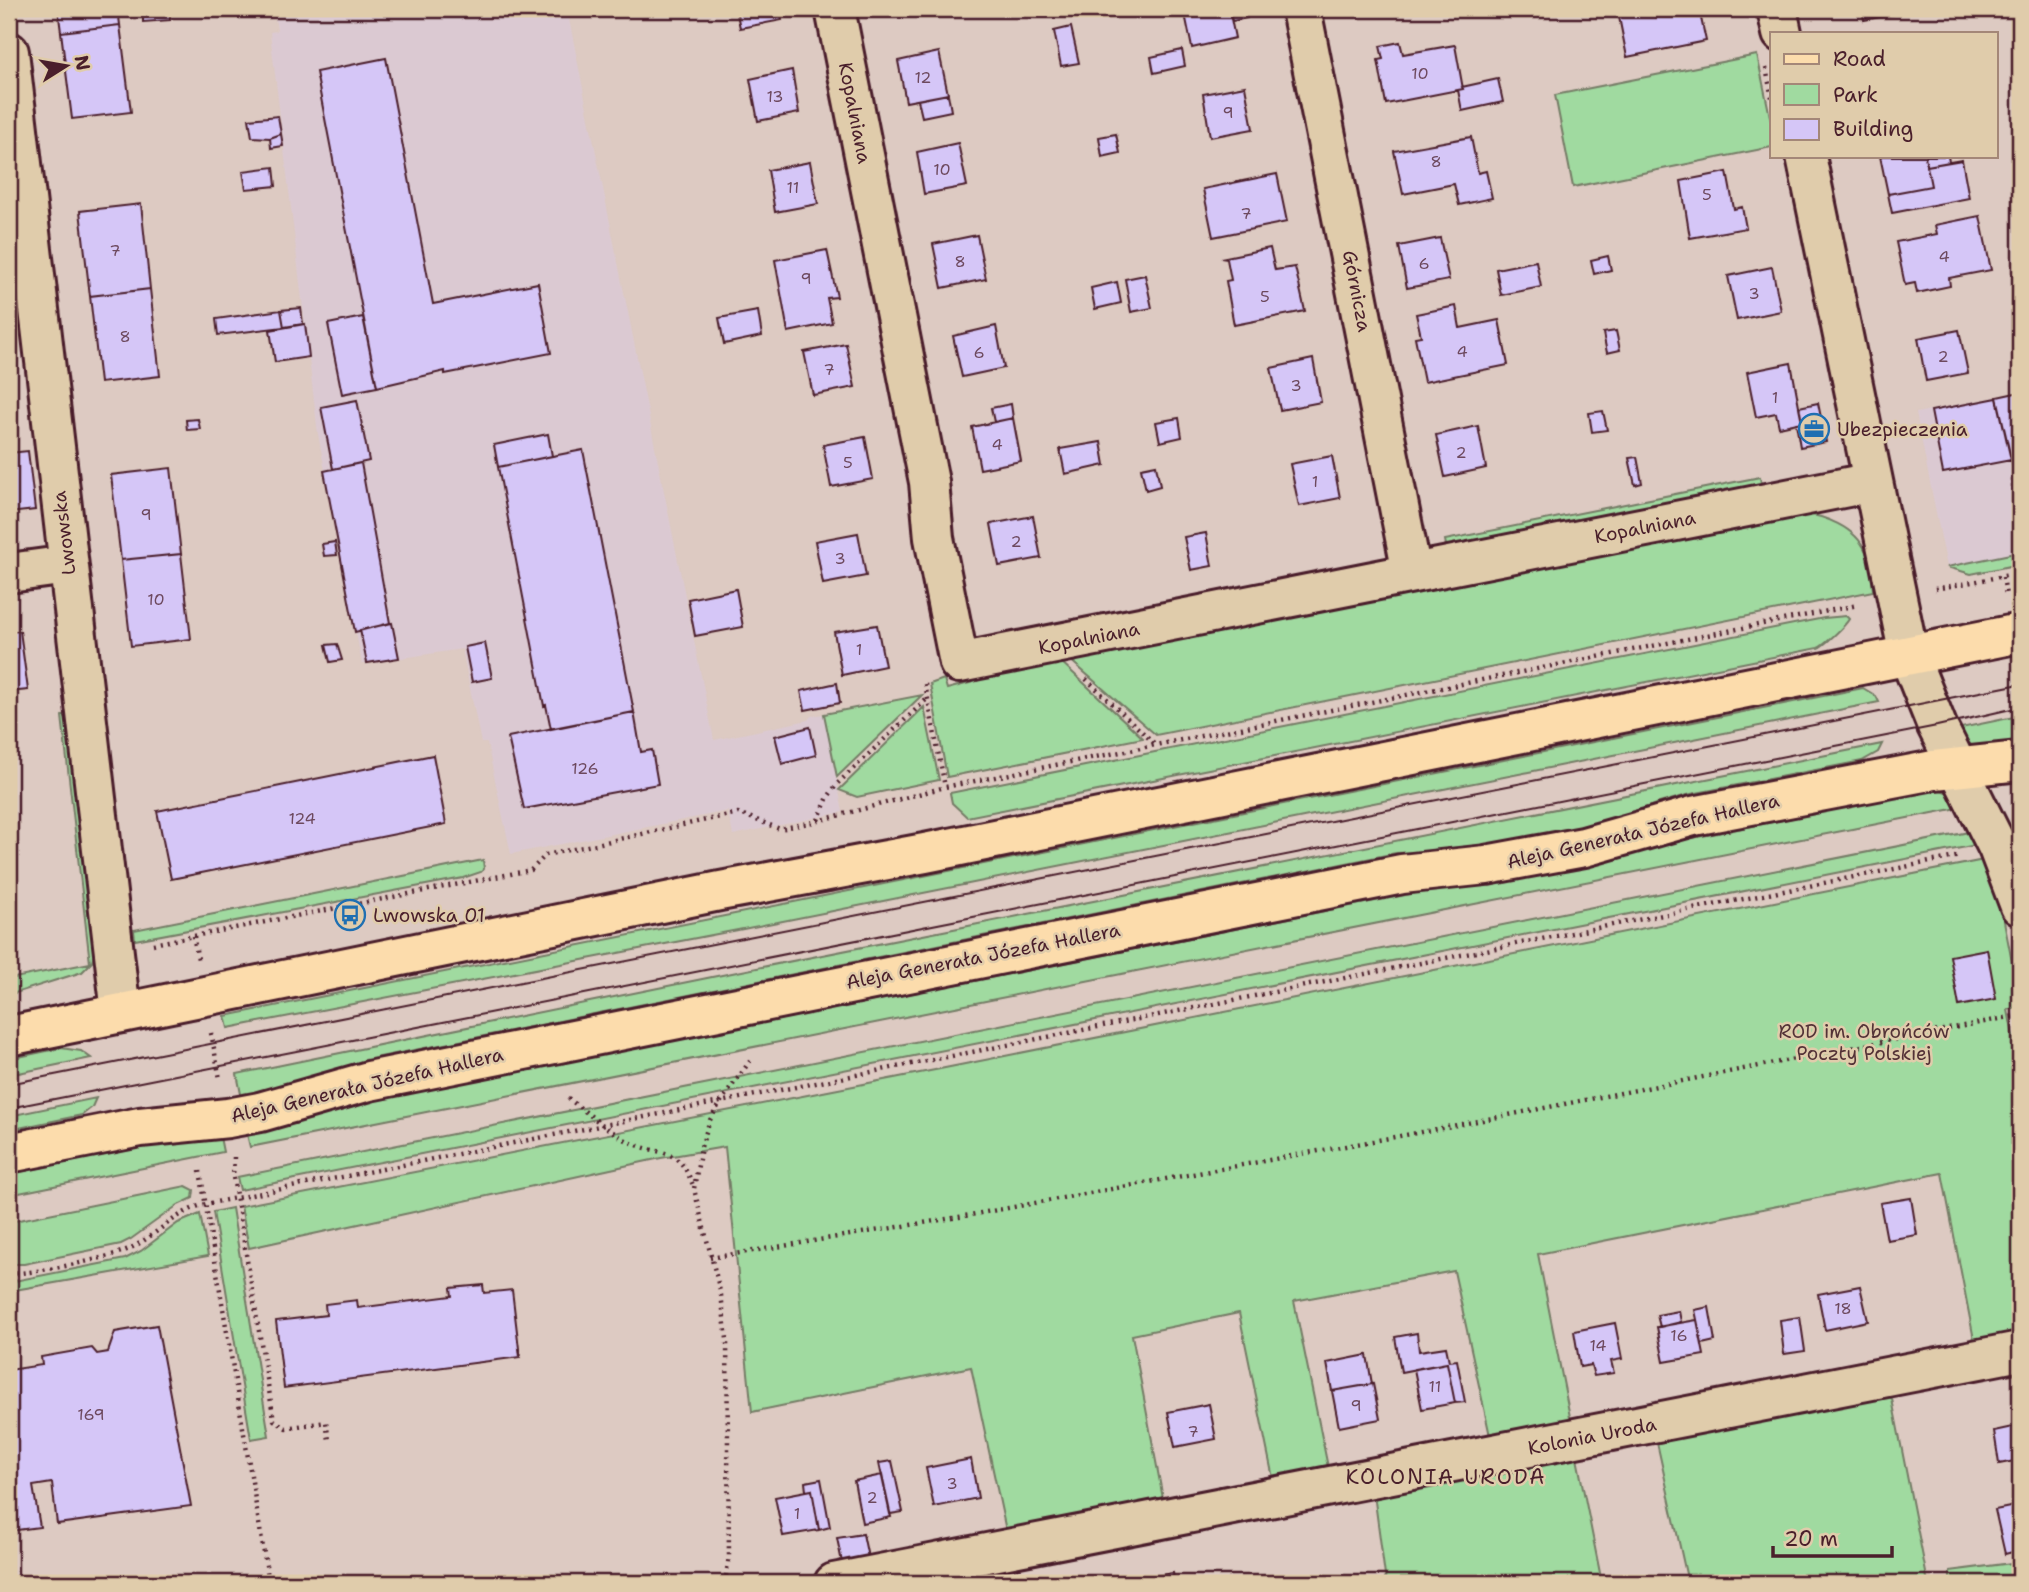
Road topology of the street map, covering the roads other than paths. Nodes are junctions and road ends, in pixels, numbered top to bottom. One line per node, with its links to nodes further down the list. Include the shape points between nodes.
1 (835, 9): 10 (street, Kopalniana, via 929,482 936,548 959,663)
2 (1301, 9): 10 (street, Górnicza)
3 (1777, 9): 4 (street)
4 (1782, 32)
5 (9, 52): 8 (street, Lwowska)
6 (1806, 158): 7 (street)
7 (1874, 482): 10 (street, Kopalniana); 12 (street)
8 (68, 565): 9 (street); 16 (street, Lwowska)
9 (9, 573)
10 (1412, 573)
11 (2020, 634): 12 (main road)
12 (1909, 656): 14 (street); 16 (main road)
13 (2020, 761): 14 (main road, Aleja Generała Józefa Hallera)
14 (1959, 768): 15 (street); 18 (main road, Aleja Generała Józefa Hallera, via 1693,816 1584,847 1402,874 864,980 369,1081 260,1112 140,1127)
15 (2020, 906)
16 (121, 1013): 17 (main road)
17 (9, 1036)
18 (9, 1153)
19 (2020, 1351): 20 (street, Kolonia Uroda)
20 (834, 1583)

